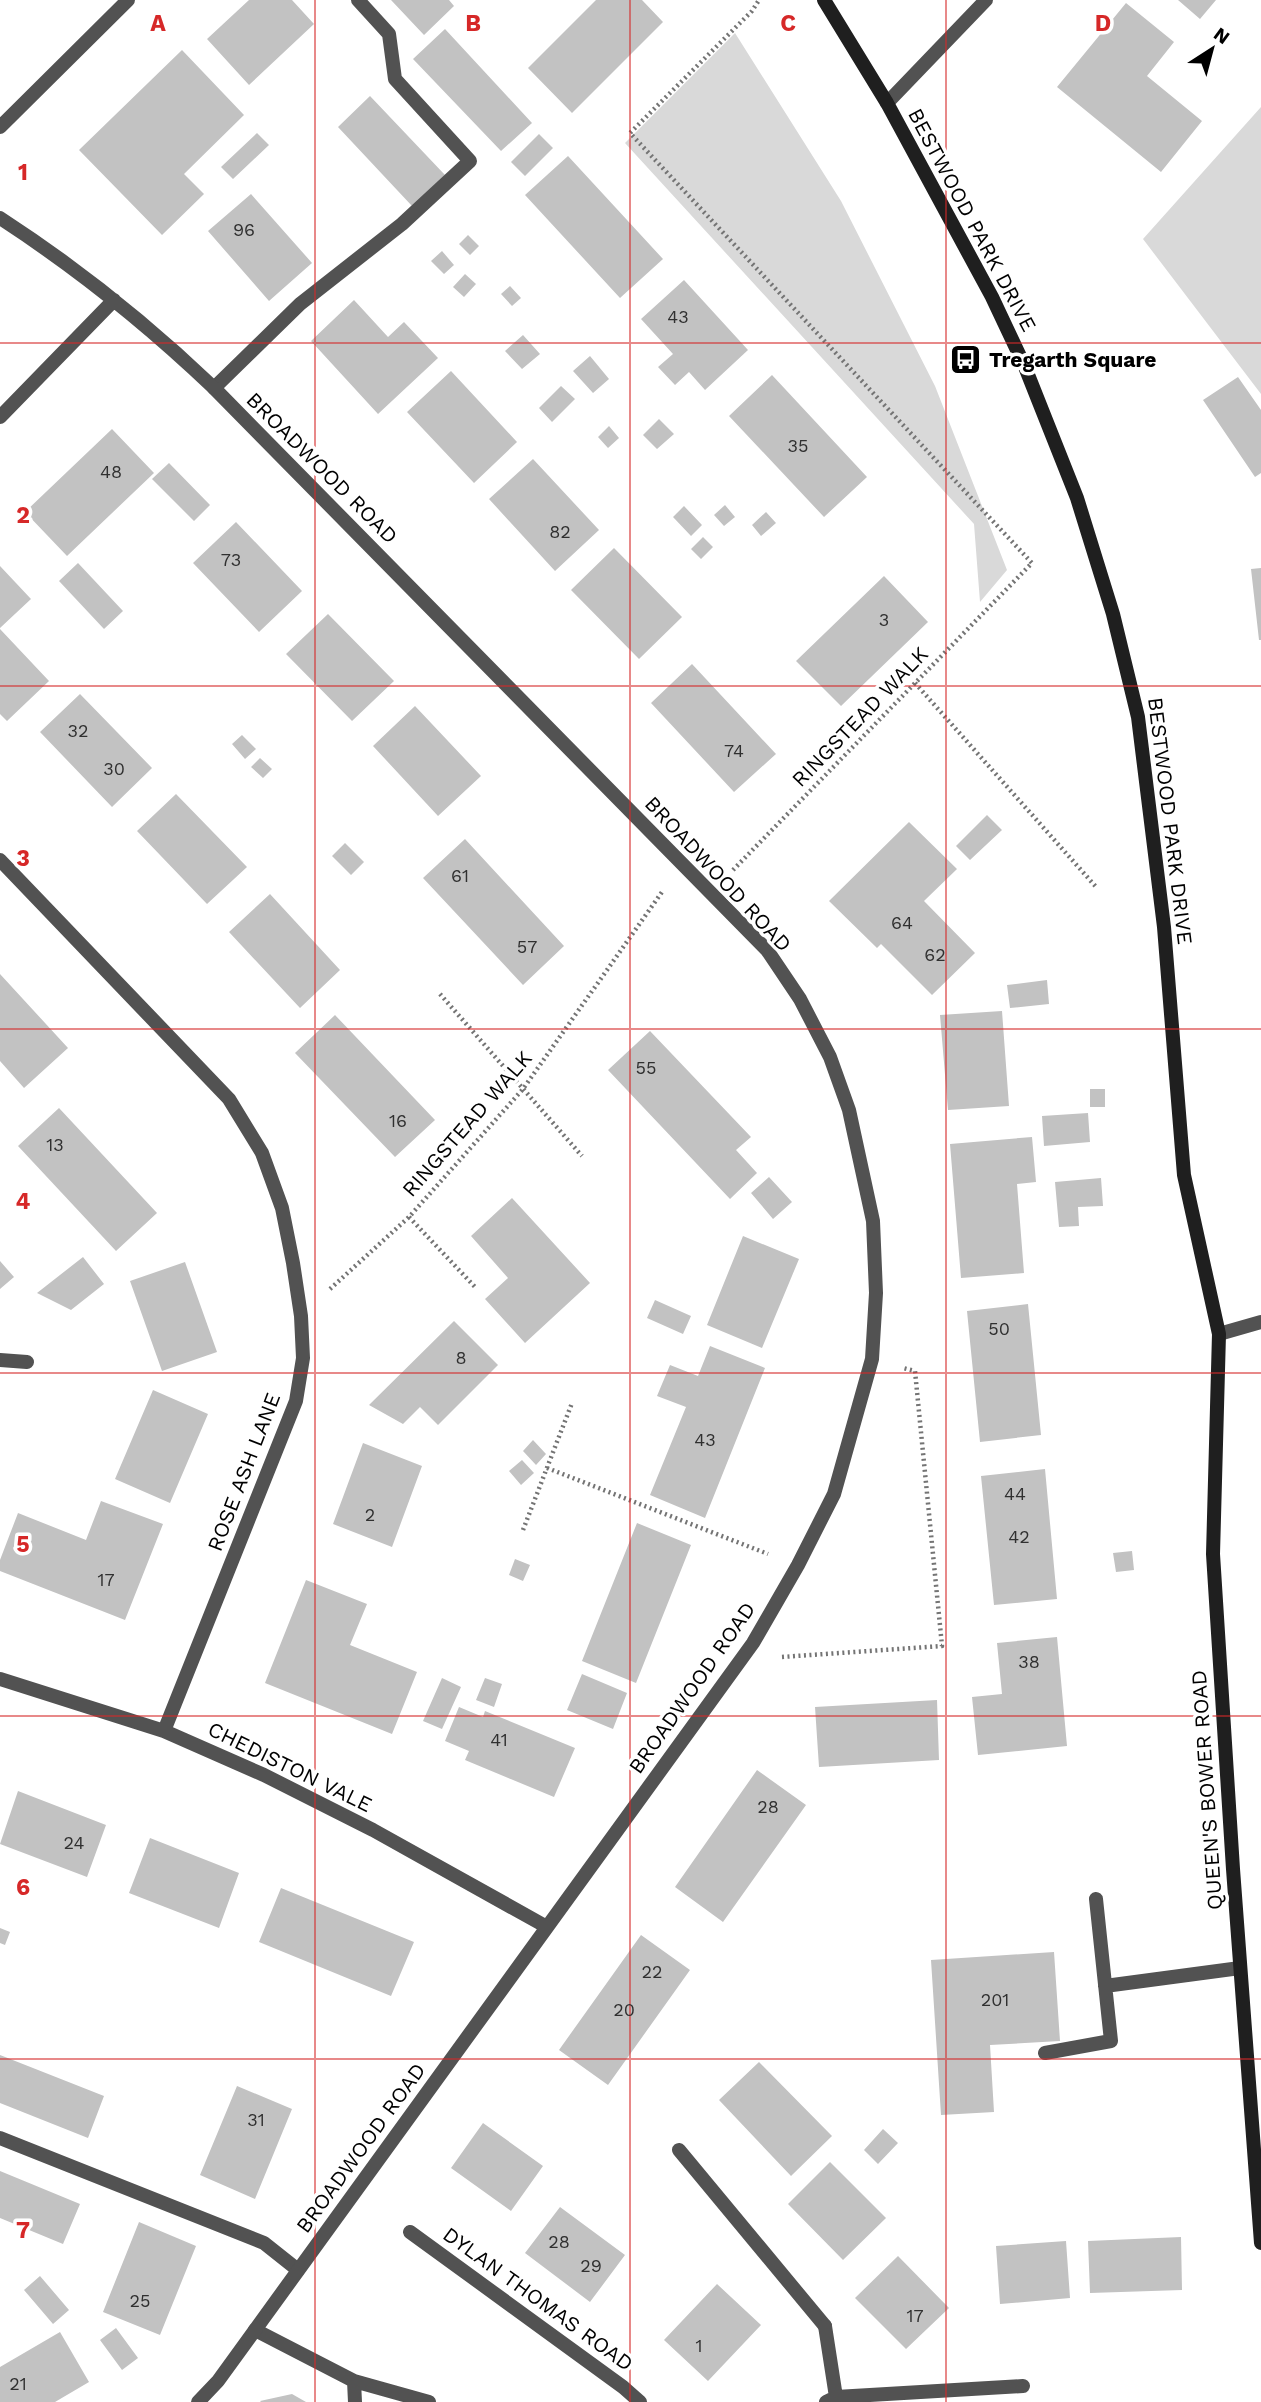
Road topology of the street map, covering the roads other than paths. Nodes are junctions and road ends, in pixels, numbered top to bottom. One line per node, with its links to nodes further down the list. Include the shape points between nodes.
1 (128, 0): 6 (street)
2 (358, 0): 9 (street, via 389,34 395,79 470,161 402,224 300,304)
3 (824, 0): 5 (street, BESTWOOD PARK DRIVE)
4 (986, 0): 5 (street)
5 (887, 103): 13 (street, BESTWOOD PARK DRIVE, via 1025,367 1077,498 1113,614 1138,717 1164,927 1184,1175)
6 (0, 127)
7 (0, 218): 8 (street, BROADWOOD ROAD)
8 (114, 300): 9 (street, BROADWOOD ROAD); 10 (street)
9 (214, 388): 19 (street, BROADWOOD ROAD, via 767,950 800,999 830,1057 849,1110 873,1221 876,1293 872,1359 834,1493 753,1643)
10 (0, 417)
11 (0, 860): 17 (street, ROSE ASH LANE, via 229,1099 262,1153 282,1208 293,1263 303,1358 296,1401)
12 (1261, 1322): 13 (street)
13 (1219, 1334): 20 (street, QUEEN'S BOWER ROAD, via 1213,1554)
14 (0, 1360): 15 (street)
15 (27, 1362)
16 (0, 1679): 17 (street, CHEDISTON VALE)
17 (164, 1731): 19 (street, CHEDISTON VALE, via 373,1830)
18 (1096, 1899): 21 (street)
19 (547, 1927): 27 (street, BROADWOOD ROAD)
20 (1240, 1968): 21 (street); 26 (street, QUEEN'S BOWER ROAD)
21 (1105, 1986): 22 (street, via 1111,2041)
22 (1045, 2053)
23 (0, 2138): 27 (street, via 264,2243)
24 (678, 2150): 31 (street, via 825,2326)
25 (410, 2232): 35 (street, DYLAN THOMAS ROAD)
26 (1261, 2243)
27 (298, 2270): 28 (street, BROADWOOD ROAD)
28 (255, 2330): 29 (street); 32 (street, BROADWOOD ROAD)
29 (354, 2381): 33 (street); 34 (street)
30 (1023, 2386): 31 (street)
31 (831, 2400)
32 (198, 2402)
33 (355, 2402)
34 (429, 2402)
35 (640, 2402)

